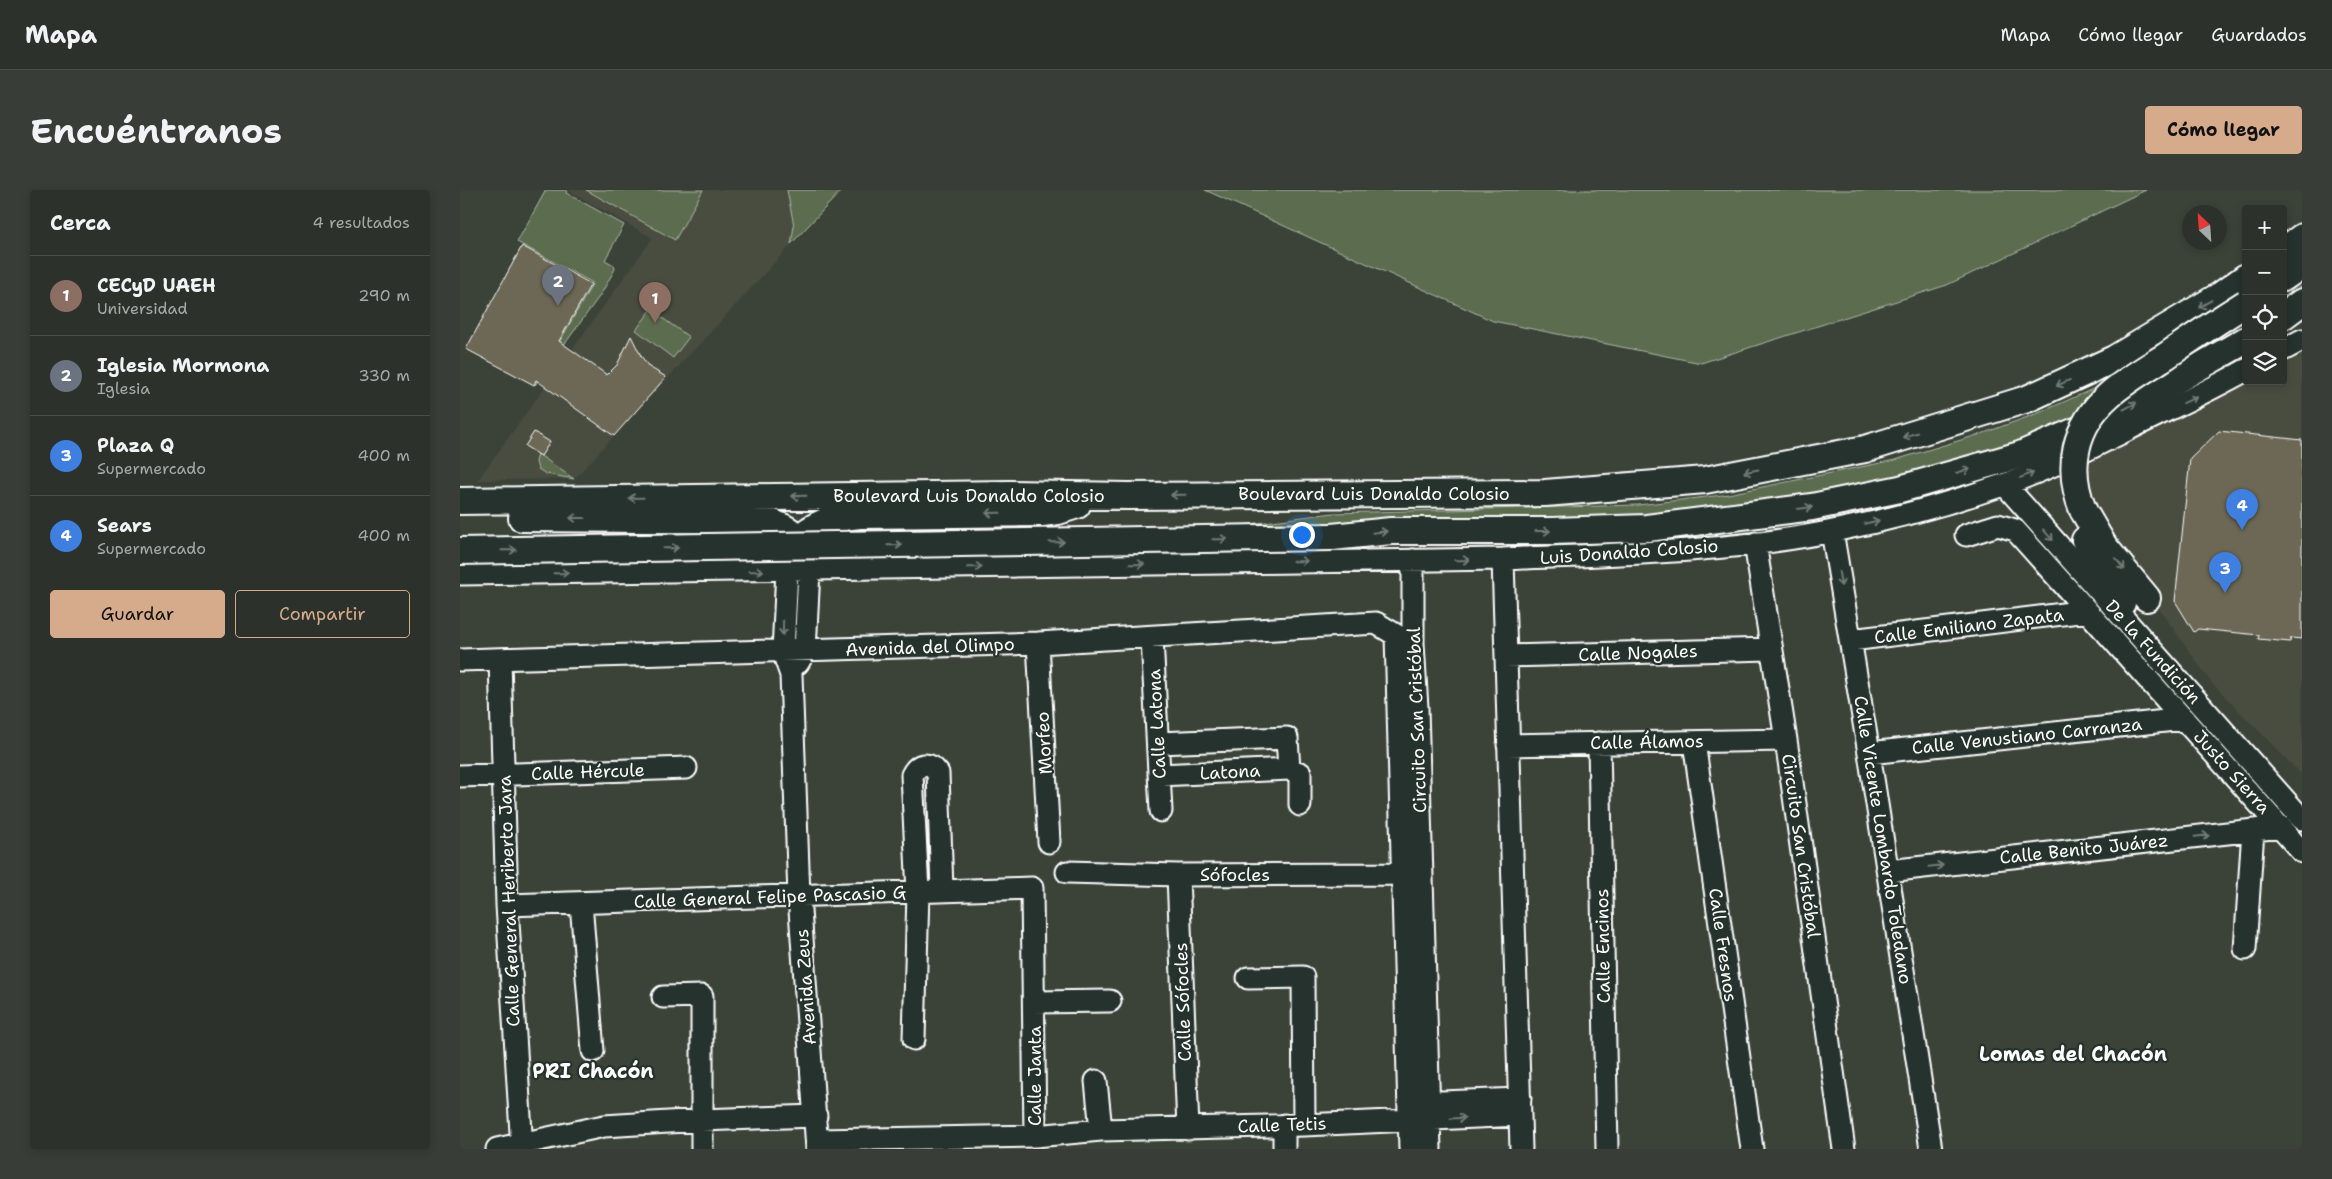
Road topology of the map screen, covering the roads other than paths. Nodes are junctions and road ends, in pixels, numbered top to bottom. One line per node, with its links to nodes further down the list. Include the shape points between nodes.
1 (2302, 237): 2 (main road)
2 (2284, 250)
3 (2242, 280): 14 (main road, Boulevard Luis Donaldo Colosio, one-way to 14, via 2114,359 2027,399 1865,449 1705,480 1545,493)
4 (2302, 302): 6 (main road)
5 (2242, 306): 30 (main road, one-way to 30, bridge, via 2123,384 2098,407 2078,440 2073,464 2074,482 2083,510 2085,539 2093,557)
6 (2287, 313)
7 (2302, 314): 8 (main road)
8 (2287, 320)
9 (2302, 340): 11 (street)
10 (2242, 342): 23 (main road, Boulevard Luis Donaldo Colosio, one-way to 10, bridge, via 1332,537 1391,531 1647,528 1812,507 1890,491 2020,454 2129,407)
11 (2287, 348)
12 (2242, 372): 13 (street, Luis Donaldo Colosio, one-way to 12, via 2196,398)
13 (2005, 485): 19 (street, Luis Donaldo Colosio, one-way to 13); 57 (street, De la Fundición, one-way to 57)
14 (1090, 496): 15 (main road, Boulevard Luis Donaldo Colosio, one-way to 15, via 992,494); 17 (main road, one-way to 17, via 1075,507 1042,513)
15 (460, 501)
16 (460, 506): 18 (main road, one-way to 16, via 514,518)
17 (872, 515): 21 (main road, via 836,518 815,527); 26 (street, via 864,532 864,541 867,556)
18 (713, 519): 21 (main road, via 772,522 788,529); 28 (street, via 722,546)
19 (1832, 532): 22 (street, Luis Donaldo Colosio); 33 (street, Calle Vicente Lombardo Toledano, one-way to 33)
20 (1966, 535): 31 (street, Justo Sierra, via 1998,524 2015,530)
21 (800, 540): 27 (main road, via 810,556)
22 (1755, 543): 24 (street, Luis Donaldo Colosio, via 1666,552); 35 (street, Circuito San Cristóbal)
23 (460, 550)
24 (1503, 559): 25 (street, Luis Donaldo Colosio, one-way to 24); 38 (street)
25 (1413, 560): 26 (street, Luis Donaldo Colosio, one-way to 25); 81 (street, Circuito San Cristóbal)
26 (876, 569): 27 (street, Luis Donaldo Colosio)
27 (798, 570): 28 (street, Luis Donaldo Colosio, one-way to 27); 36 (street); 37 (street, Avenida Zeus, one-way to 37)
28 (713, 572): 29 (street, Luis Donaldo Colosio, one-way to 28)
29 (460, 574)
30 (2134, 601): 54 (street)
31 (2087, 611): 33 (street, Calle Emiliano Zapata); 42 (street, Justo Sierra)
32 (1152, 638): 34 (street, Avenida del Olimpo); 45 (street, Calle Latona); 64 (street, Avenida del Olimpo, via 1376,623 1396,635)
33 (1851, 640): 48 (street, Calle Vicente Lombardo Toledano)
34 (1038, 644): 36 (street, Avenida del Olimpo); 60 (street, Morfeo)
35 (1770, 649): 38 (street, Calle Nogales); 43 (street, Circuito San Cristóbal)
36 (805, 651): 37 (street, Avenida del Olimpo); 41 (street)
37 (782, 652): 39 (street, Avenida del Olimpo); 41 (street, Avenida Zeus)
38 (1506, 656): 47 (street)
39 (500, 659): 40 (street, Avenida del Olimpo); 51 (street, Calle General Heriberto Jara)
40 (460, 660)
41 (791, 675): 69 (street, Avenida Zeus)
42 (2184, 719): 48 (street, Calle Venustiano Carranza); 58 (street, Justo Sierra)
43 (1786, 740): 44 (street, Calle Álamos); 98 (street, Circuito San Cristóbal)
44 (1694, 742): 46 (street, Calle Álamos); 97 (street, Calle Fresnos)
45 (1158, 743): 50 (street, via 1287,738); 53 (street, Calle Latona)
46 (1599, 743): 47 (street, Calle Álamos); 96 (street, Calle Encinos)
47 (1508, 744): 80 (street)
48 (1870, 753): 62 (street, Calle Vicente Lombardo Toledano)
49 (686, 768): 51 (street, Calle Hércule)
50 (1294, 771): 53 (street, Latona); 55 (street)
51 (504, 774): 52 (street, Calle Hércule); 71 (street, Calle General Heriberto Jara)
52 (460, 776)
53 (1159, 776): 56 (street, Calle Latona)
54 (2302, 799)
55 (1300, 805)
56 (1161, 811)
57 (2302, 819)
58 (2281, 827): 59 (street, Calle Benito Juárez); 61 (street, Justo Sierra)
59 (2253, 830): 62 (street, Calle Benito Juárez, one-way to 59); 72 (street)
60 (1049, 842)
61 (2302, 852)
62 (1888, 871): 99 (street, Calle Vicente Lombardo Toledano)
63 (1067, 872): 65 (street, Sófocles)
64 (1402, 874): 65 (street, Sófocles); 81 (street)
65 (1178, 875): 85 (street, Calle Sófocles)
66 (1032, 888): 67 (street, Calle General Felipe Pascasio G); 76 (street, Calle Janta)
67 (942, 890): 68 (street, Calle General Felipe Pascasio G); 68 (street, via 938,773 928,764 920,765 912,775)
68 (918, 892): 69 (street, Calle General Felipe Pascasio G); 77 (street)
69 (799, 896): 70 (street, Calle General Felipe Pascasio G); 82 (street, Avenida Zeus)
70 (581, 903): 71 (street, Calle General Felipe Pascasio G); 78 (street)
71 (507, 905): 89 (street, Calle General Heriberto Jara)
72 (2245, 949)
73 (1248, 978): 84 (street, via 1304,977)
74 (664, 997): 83 (street, via 702,996)
75 (1110, 1001): 76 (street)
76 (1034, 1002): 87 (street, Calle Janta)
77 (914, 1039)
78 (593, 1050)
79 (1096, 1081): 86 (street)
80 (1520, 1107): 81 (street, Calle Tetis); 95 (street)
81 (1419, 1111): 84 (street, Calle Tetis); 93 (street); 94 (street, Circuito San Cristóbal)
82 (816, 1116): 83 (street); 88 (street, Avenida Zeus)
83 (701, 1120): 89 (street, via 604,1126); 91 (street)
84 (1294, 1125): 85 (street, Calle Tetis); 92 (street)
85 (1188, 1129): 86 (street, Calle Tetis)
86 (1101, 1130): 87 (street, Calle Tetis)
87 (1035, 1136): 88 (street, Calle Janta)
88 (817, 1144)
89 (522, 1146): 90 (street)
90 (497, 1149)
91 (702, 1149)
92 (1284, 1149)
93 (1410, 1149)
94 (1430, 1149)
95 (1521, 1149)
96 (1607, 1149)
97 (1752, 1149)
98 (1844, 1149)
99 (1931, 1149)

